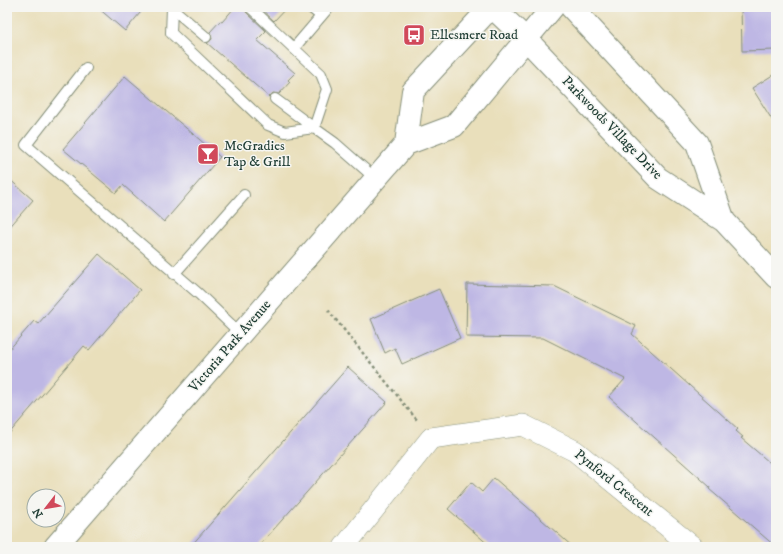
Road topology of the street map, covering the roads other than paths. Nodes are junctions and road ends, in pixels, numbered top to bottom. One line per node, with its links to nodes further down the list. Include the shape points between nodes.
1 (250, 7): 11 (lane)
2 (310, 7): 8 (lane)
3 (329, 7): 8 (lane)
4 (491, 7): 10 (main road); 15 (main road, via 413,91)
5 (553, 7): 10 (main road, Victoria Park Avenue)
6 (571, 7): 18 (main road, Parkwoods Village Drive, via 696,143)
7 (172, 8): 9 (lane); 14 (lane, via 171,33 268,124 285,132)
8 (321, 16): 11 (lane)
9 (206, 37)
10 (527, 40): 15 (main road, Victoria Park Avenue, via 454,126); 18 (main road, Parkwoods Village Drive, via 658,178)
11 (294, 48): 14 (lane, via 321,74 327,89)
12 (86, 68): 19 (lane, via 26,145)
13 (275, 99): 14 (lane)
14 (314, 128): 16 (lane)
15 (406, 144): 16 (main road, Victoria Park Avenue)
16 (376, 179): 21 (main road, Victoria Park Avenue)
17 (244, 195): 19 (lane)
18 (724, 221): 20 (main road, Parkwoods Village Drive)
19 (174, 274): 21 (lane)
20 (776, 277)
21 (241, 334): 22 (main road, Victoria Park Avenue)
22 (55, 547)
23 (344, 547): 24 (street, Pynford Crescent, via 431,438 522,425 575,451)
24 (693, 547)

